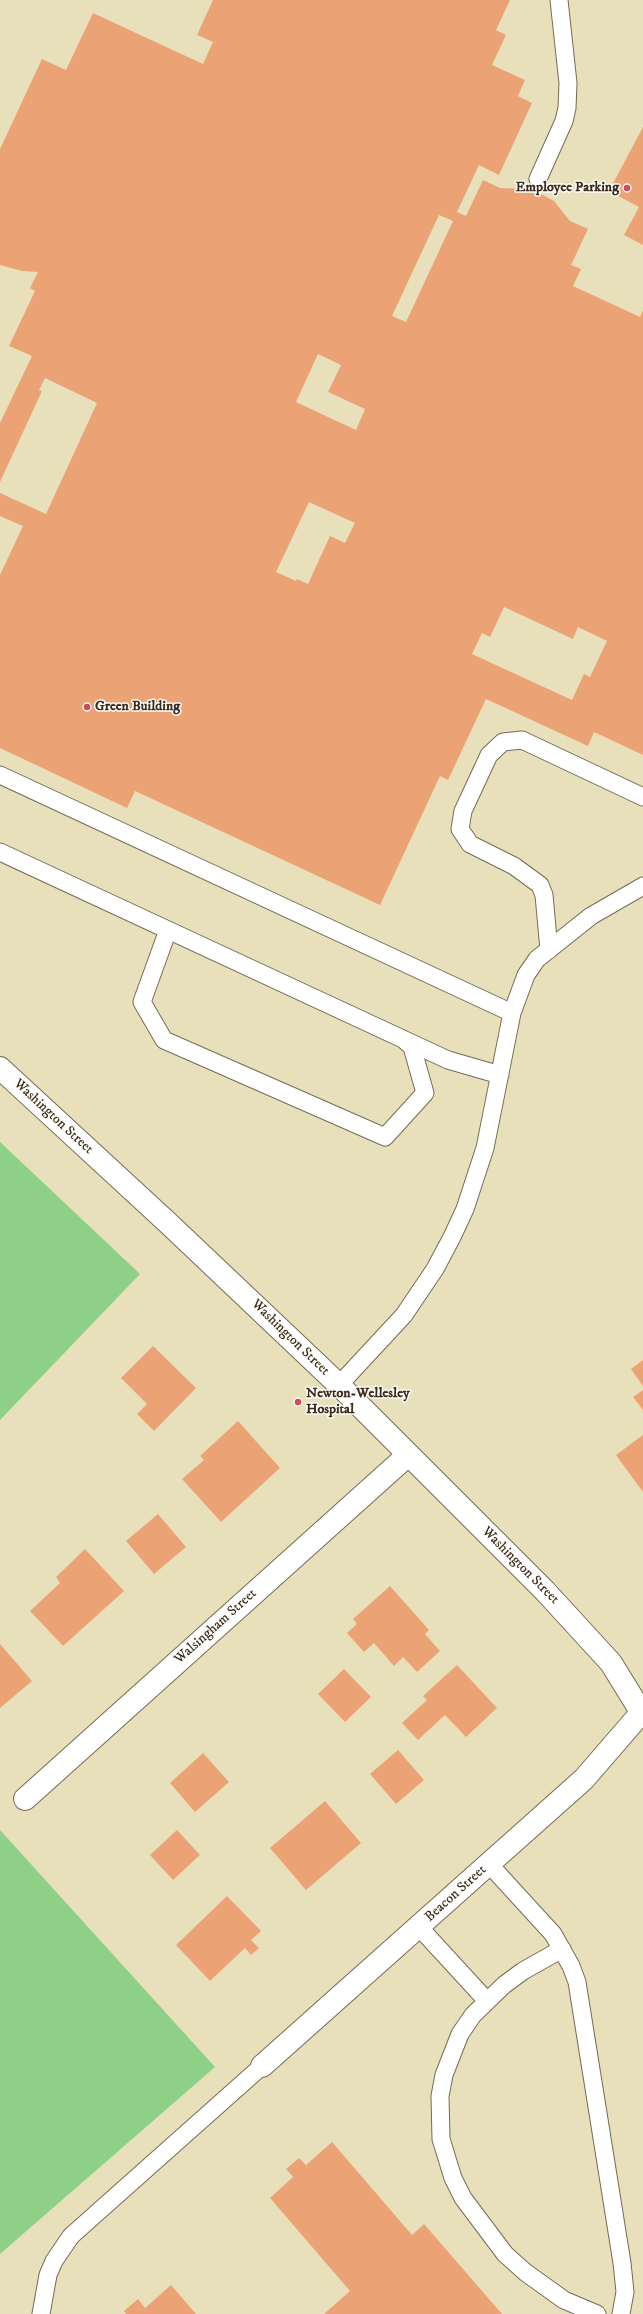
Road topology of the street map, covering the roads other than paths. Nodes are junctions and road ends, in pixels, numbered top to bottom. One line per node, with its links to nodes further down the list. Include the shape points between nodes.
1 (559, 0): 2 (lane, via 568,83 567,108 564,121)
2 (538, 179)
3 (0, 775): 9 (lane)
4 (643, 797): 8 (lane, via 522,740 503,742 489,755 463,811 460,829 470,844 514,866 540,885 544,895)
5 (0, 852): 7 (lane)
6 (643, 886): 8 (lane, via 591,916)
7 (168, 930): 10 (lane); 10 (lane, via 142,1002 164,1040 385,1137 425,1093 412,1048)
8 (549, 950): 9 (lane, via 537,959 526,975)
9 (512, 1013): 12 (lane)
10 (401, 1038): 12 (lane, via 448,1060)
11 (0, 1068): 13 (street, Washington Street)
12 (500, 1075): 13 (lane, via 485,1148 465,1209 452,1237 435,1269 404,1315)
13 (339, 1385): 14 (street, Washington Street)
14 (408, 1455): 15 (street, Washington Street, via 602,1652 618,1672); 16 (street, Walsingham Street)
15 (642, 1718): 17 (street, Beacon Street, via 584,1779)
16 (25, 1799)
17 (489, 1864): 18 (street, Beacon Street); 19 (lane, via 542,1921)
18 (419, 1927): 20 (lane); 21 (street, Beacon Street)
19 (562, 1949): 20 (lane, via 523,1971); 24 (lane, via 575,1977 580,1999 622,2263 625,2292)
20 (487, 2001): 23 (lane, via 460,2034 444,2075 440,2096 441,2140 453,2178 474,2215 505,2254 564,2300)
21 (262, 2066): 22 (lane, via 71,2236 48,2275)
22 (41, 2314)
23 (597, 2314)
24 (622, 2314)

